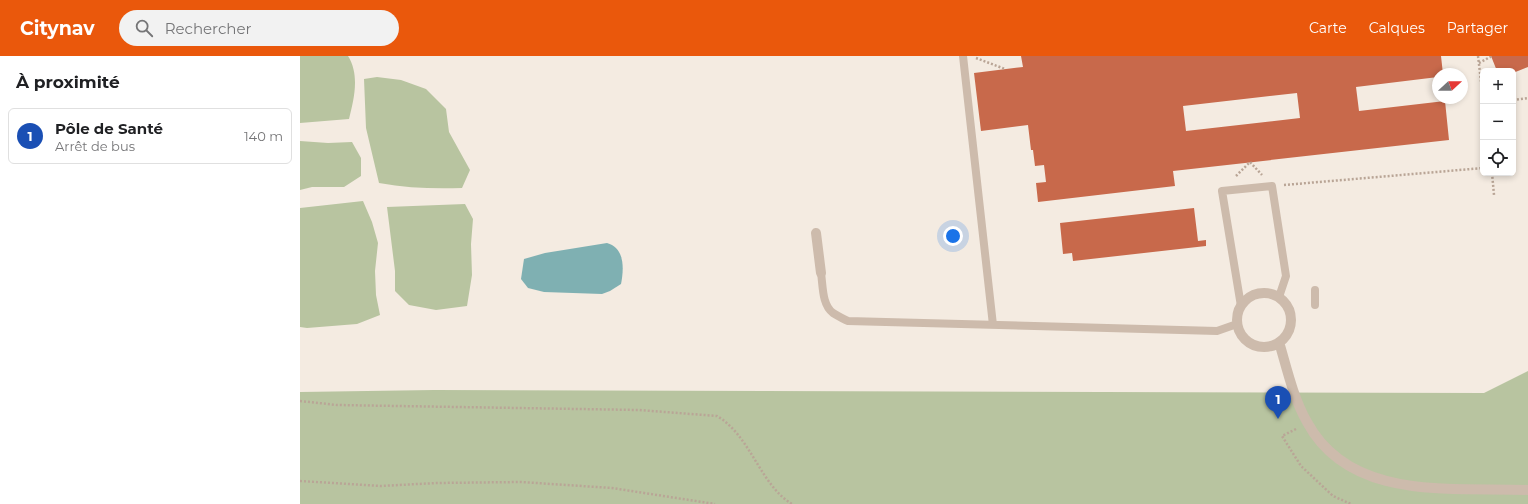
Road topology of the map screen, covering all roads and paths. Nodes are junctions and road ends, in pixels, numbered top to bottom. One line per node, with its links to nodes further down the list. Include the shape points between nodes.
1 (963, 56): 21 (lane)
2 (970, 56): 6 (path)
3 (1478, 56): 5 (path)
4 (1492, 56): 5 (path)
5 (1479, 63): 7 (path)
6 (1005, 69)
7 (1480, 72)
8 (1528, 98): 9 (path)
9 (1516, 100)
10 (1480, 168): 12 (path)
11 (1492, 176): 13 (path)
12 (1272, 186): 17 (lane, via 1286,276); 19 (lane, via 1222,191)
13 (1494, 195)
14 (816, 233): 15 (street)
15 (821, 273): 21 (lane, via 827,306 848,321)
16 (1315, 290): 18 (lane)
17 (1279, 297): 19 (street, via 1262,292 1247,298); 22 (street, via 1285,303 1291,319 1286,336)
18 (1315, 305)
19 (1240, 306): 20 (street)
20 (1237, 324): 21 (lane, via 1217,331); 22 (street, via 1246,340 1254,345 1263,347)
21 (993, 325)
22 (1279, 342): 24 (street, via 1295,398)
23 (300, 401): 28 (path, via 337,405 639,410 718,416 739,435 780,495)
24 (1308, 424): 26 (street, via 1324,446 1337,458 1378,480 1422,488); 29 (path, via 1282,436 1301,466 1333,496)
25 (300, 481): 27 (path, via 380,486 522,482 612,488)
26 (1528, 490)
27 (715, 504)
28 (792, 504)
29 (1351, 504)

